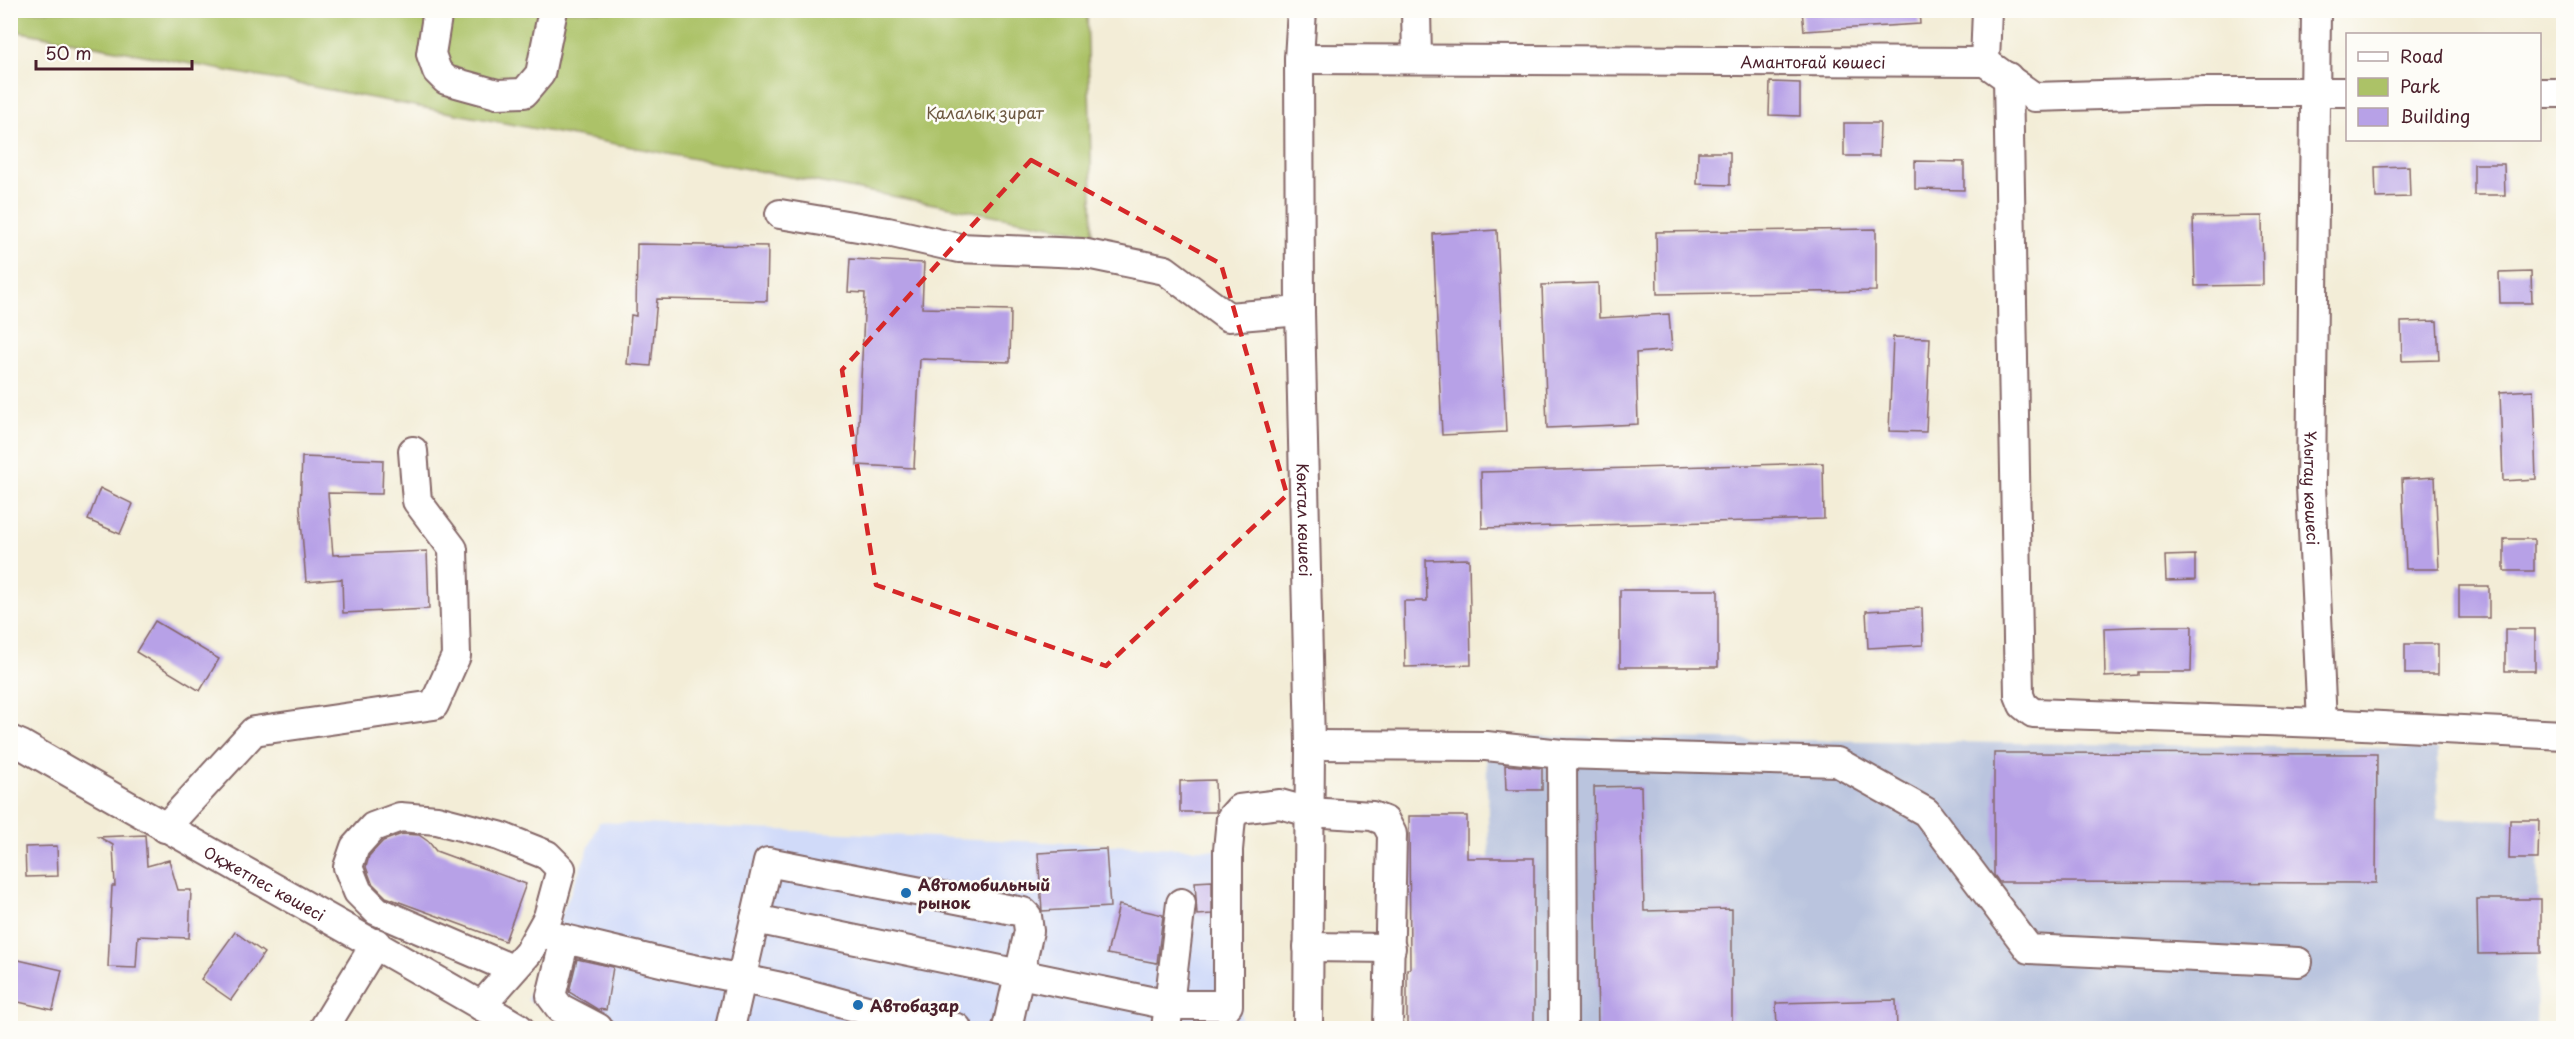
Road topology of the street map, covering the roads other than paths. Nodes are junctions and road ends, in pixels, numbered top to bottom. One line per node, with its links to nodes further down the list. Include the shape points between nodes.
1 (438, 10): 2 (street, via 431,54 437,72 446,81 497,94 524,93 540,74)
2 (553, 10)
3 (1302, 10): 8 (street, Көктал көшесі)
4 (1416, 10): 7 (street)
5 (1987, 10): 9 (street)
6 (2316, 10): 11 (street, Ұлытау көшесі)
7 (1417, 58): 8 (street, Амантоғай көшесі); 9 (street, Амантоғай көшесі)
8 (1299, 59): 16 (street, Көктал көшесі)
9 (1985, 62): 10 (street)
10 (2008, 77): 11 (street, via 2034,97); 18 (street, via 2019,695 2023,705 2033,713)
11 (2316, 92): 12 (street); 18 (street, Ұлытау көшесі, via 2311,486)
12 (2346, 92)
13 (2541, 93): 14 (street)
14 (2564, 93)
15 (780, 214): 16 (street, via 959,248 1082,253 1164,270 1228,317)
16 (1300, 311): 21 (street, Көктал көшесі)
17 (413, 451): 24 (street, via 417,501 453,549 456,656 434,705 254,731)
18 (2322, 723): 19 (street)
19 (2564, 735)
20 (10, 740): 24 (street, Оқжетпес көшесі)
21 (1310, 745): 22 (street, via 1486,746); 23 (street, Көктал көшесі)
22 (1562, 754): 31 (street, via 1837,762 1926,812 2029,949); 46 (street)
23 (1309, 812): 29 (street, Көктал көшесі); 30 (street, via 1372,816 1385,821 1392,834); 37 (street, via 1280,804 1239,808 1231,818)
24 (165, 828): 28 (street, Оқжетпес көшесі)
25 (1181, 903): 36 (street)
26 (755, 919): 33 (street); 33 (street, via 768,862 1023,912 1029,931); 34 (street)
27 (552, 936): 32 (street); 32 (street, via 548,917 561,869 547,855 499,836 437,820 400,817 373,827 355,847 348,867 358,892 377,911); 34 (street); 40 (street, via 550,996 560,1008)
28 (376, 943): 35 (street, Оқжетпес көшесі); 38 (street)
29 (1308, 947): 30 (street); 44 (street, Көктал көшесі)
30 (1391, 948): 45 (street)
31 (2298, 962)
32 (512, 969): 35 (street)
33 (1019, 972): 36 (street); 43 (street)
34 (740, 979): 41 (street); 42 (street)
35 (481, 1006): 39 (street, Оқжетпес көшесі)
36 (1168, 1017): 37 (street)
37 (1228, 1017)
38 (324, 1029)
39 (519, 1029)
40 (598, 1029)
41 (730, 1029)
42 (957, 1029)
43 (1007, 1029)
44 (1308, 1029)
45 (1388, 1029)
46 (1563, 1029)

